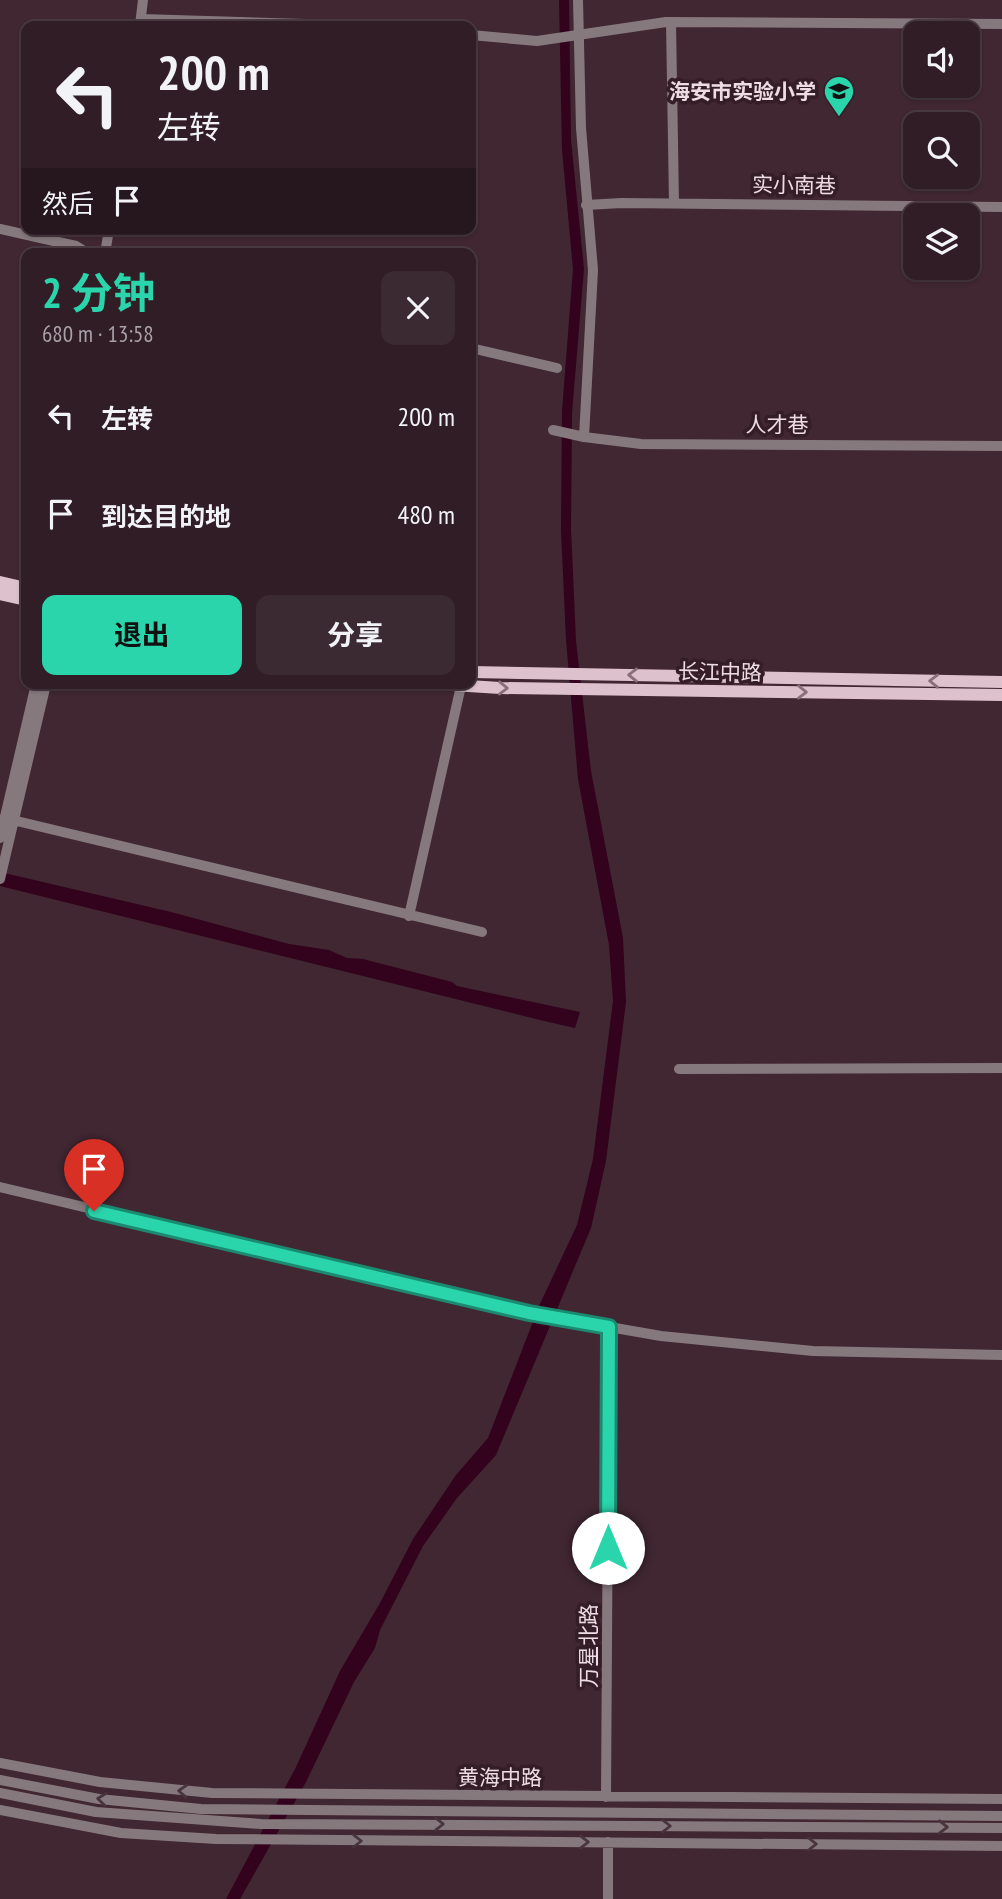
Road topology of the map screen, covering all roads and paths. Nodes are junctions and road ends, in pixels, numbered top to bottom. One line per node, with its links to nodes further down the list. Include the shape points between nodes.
1 (143, 0): 3 (street)
2 (578, 0): 7 (street)
3 (141, 21)
4 (671, 22): 5 (street); 7 (street); 8 (street)
5 (1002, 24)
6 (476, 35): 7 (street, via 537,41)
7 (580, 37): 9 (street)
8 (674, 203): 9 (street, 实小南巷); 10 (street, 实小南巷)
9 (586, 205): 18 (street, via 593,270)
10 (1002, 207)
11 (0, 229): 12 (street)
12 (21, 234)
13 (27, 235): 14 (street)
14 (79, 248)
15 (476, 349): 16 (street)
16 (558, 368)
17 (555, 430): 18 (street, 人才巷)
18 (582, 436): 19 (street, 人才巷, via 641,444)
19 (1002, 446)
20 (0, 582): 21 (main road)
21 (21, 587)
22 (0, 594): 23 (main road)
23 (21, 599)
24 (476, 672): 25 (main road, 长江中路, one-way to 24)
25 (1002, 682)
26 (476, 686): 30 (main road, 长江中路, one-way to 30)
27 (35, 689): 31 (street)
28 (45, 689): 31 (street)
29 (460, 689): 34 (street)
30 (1002, 695)
31 (9, 819): 32 (street); 33 (street); 34 (street)
32 (0, 838)
33 (1, 874)
34 (409, 916): 35 (street)
35 (482, 932)
36 (1002, 1068): 37 (street)
37 (679, 1069)
38 (0, 1187): 39 (street, via 532,1313)
39 (609, 1327): 40 (street, via 813,1351); 47 (street, 万星北路)
40 (1002, 1355)
41 (0, 1763): 44 (street, 黄海中路, one-way to 41, via 100,1782)
42 (0, 1780): 51 (street, 黄海中路, one-way to 42, via 99,1799)
43 (0, 1793): 50 (street)
44 (212, 1793): 45 (street, 黄海中路); 51 (street)
45 (361, 1795): 46 (street, 黄海中路); 53 (street)
46 (518, 1796): 47 (street, 黄海中路); 54 (street)
47 (606, 1797): 48 (street, 黄海中路)
48 (794, 1798): 49 (street, 黄海中路); 55 (street)
49 (1002, 1799)
50 (48, 1803): 57 (street); 58 (street)
51 (210, 1809): 53 (street, 黄海中路)
52 (0, 1810): 58 (street)
53 (360, 1811): 54 (street, 黄海中路)
54 (517, 1812): 55 (street, 黄海中路)
55 (794, 1814): 56 (street, 黄海中路)
56 (1002, 1816)
57 (162, 1819): 59 (street); 64 (street)
58 (46, 1820): 64 (street)
59 (217, 1822): 60 (street); 65 (street)
60 (302, 1824): 61 (street, one-way to 61); 66 (street)
61 (519, 1825): 62 (street, one-way to 62); 67 (street)
62 (914, 1827): 63 (street, one-way to 63); 69 (street)
63 (1002, 1828)
64 (162, 1836): 65 (street)
65 (216, 1839): 66 (street)
66 (306, 1840): 67 (street, one-way to 67)
67 (519, 1842): 68 (street, one-way to 68)
68 (608, 1842): 69 (street, one-way to 69); 71 (street)
69 (913, 1845): 70 (street)
70 (1002, 1846)
71 (608, 1899)

